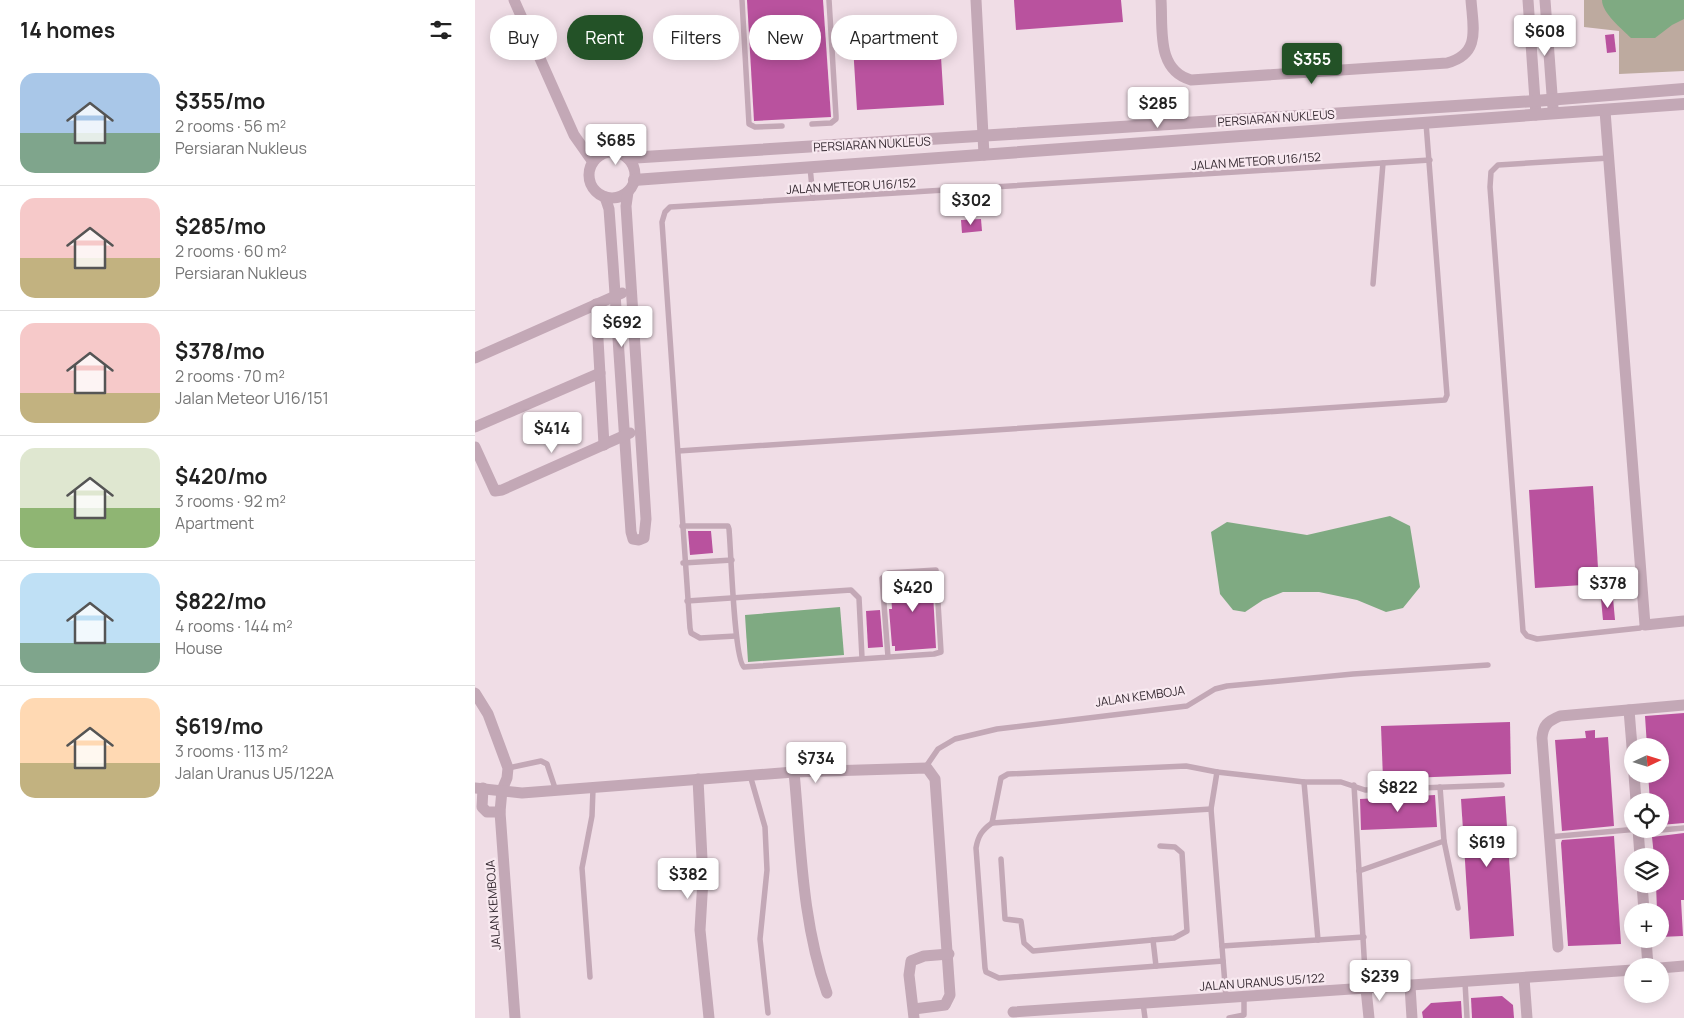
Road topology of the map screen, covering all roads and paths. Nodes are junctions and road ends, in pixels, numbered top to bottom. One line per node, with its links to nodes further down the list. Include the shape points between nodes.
1 (514, 0): 24 (street, via 574,135)
2 (742, 0): 18 (lane, via 749,124 755,127)
3 (829, 0): 17 (lane, via 837,116 831,123)
4 (976, 0): 19 (street)
5 (1161, 0): 6 (street, via 1165,56 1175,73 1191,80 1459,60 1473,43)
6 (1471, 0)
7 (1528, 0): 11 (street)
8 (1545, 0): 10 (street)
9 (1684, 89): 10 (street, PERSIARAN NUKLEUS)
10 (1553, 99): 11 (street, PERSIARAN NUKLEUS); 14 (street)
11 (1535, 101): 15 (street); 19 (street, PERSIARAN NUKLEUS)
12 (1684, 104): 13 (street, PERSIARAN NUKLEUS)
13 (1605, 111): 14 (street, PERSIARAN NUKLEUS); 22 (street)
14 (1554, 114): 15 (street, PERSIARAN NUKLEUS)
15 (1536, 115): 16 (street, PERSIARAN NUKLEUS)
16 (1426, 123): 20 (street, PERSIARAN NUKLEUS); 23 (lane)
17 (812, 124)
18 (782, 126)
19 (983, 137): 20 (street); 21 (street, PERSIARAN NUKLEUS)
20 (984, 155): 26 (street, PERSIARAN NUKLEUS)
21 (628, 158): 24 (street, via 605,152); 27 (street, via 633,165)
22 (1609, 158): 48 (street); 48 (lane, via 1498,165 1491,172 1523,631 1537,639)
23 (1430, 160): 25 (lane, JALAN METEOR U16/152); 41 (lane, via 1447,395 1441,402)
24 (593, 162): 28 (street, via 588,177 590,185)
25 (1383, 163): 29 (lane, JALAN METEOR U16/152); 30 (lane)
26 (810, 167): 27 (street, PERSIARAN NUKLEUS); 29 (lane)
27 (631, 186): 28 (street, via 617,198); 31 (street, via 626,206)
28 (605, 197): 32 (street, via 609,209)
29 (813, 198): 41 (lane, JALAN METEOR U16/152, via 679,205 665,212 661,222)
30 (1373, 284)
31 (631, 289): 32 (street); 37 (street)
32 (615, 296): 33 (street); 38 (street)
33 (596, 304): 34 (street); 35 (street)
34 (475, 358)
35 (600, 373): 36 (street); 39 (street)
36 (475, 427)
37 (640, 429): 38 (street); 38 (street, via 646,525 644,538 639,540 633,539 631,532)
38 (624, 436): 39 (street)
39 (604, 445): 40 (street, via 502,490 495,490)
40 (475, 447)
41 (678, 450): 42 (lane, JALAN METEOR U16/152)
42 (682, 526): 43 (lane, via 728,526); 44 (lane, JALAN METEOR U16/152)
43 (732, 560): 44 (lane); 45 (lane)
44 (683, 563): 46 (lane, JALAN METEOR U16/152)
45 (734, 598): 46 (lane); 49 (lane); 51 (lane, via 854,591 859,598)
46 (687, 601): 49 (lane, JALAN METEOR U16/152, via 689,628 695,636)
47 (1684, 621): 48 (street)
48 (1645, 625)
49 (736, 636): 51 (lane, via 739,662 744,667)
50 (888, 657): 50 (lane, via 883,578 888,573 936,570 941,652); 51 (lane)
51 (862, 658)
52 (1488, 665): 58 (lane, JALAN KEMBOJA, via 1227,686 1215,689 1187,706 1006,728 955,739 938,749)
53 (475, 693): 57 (street, via 488,714)
54 (1684, 705): 55 (street)
55 (1629, 710): 56 (street); 77 (street, via 1560,716 1543,728)
56 (1631, 738)
57 (508, 768): 69 (street, JALAN KEMBOJA); 70 (lane, via 541,761 547,764)
58 (925, 768): 59 (street); 88 (street, via 935,779)
59 (794, 772): 61 (street); 99 (street, via 808,920 817,965)
60 (1217, 772): 63 (lane); 71 (lane); 73 (lane, via 1186,766 1009,774 1001,778)
61 (750, 775): 62 (street); 104 (lane, via 765,827 767,870 760,939)
62 (698, 779): 68 (street); 107 (street, via 703,879 701,930)
63 (1303, 782): 64 (lane); 85 (lane)
64 (1354, 785): 66 (lane, via 1365,790); 81 (lane)
65 (1502, 786): 66 (lane)
66 (1440, 787): 78 (lane)
67 (479, 788): 69 (street); 72 (street, via 482,807 487,812)
68 (593, 789): 70 (street); 94 (lane, via 591,823 582,868)
69 (502, 790): 70 (street, via 521,793); 72 (street, JALAN KEMBOJA)
70 (556, 791)
71 (1211, 809): 73 (lane); 86 (lane)
72 (500, 812): 106 (street, JALAN KEMBOJA)
73 (992, 823): 90 (lane, via 984,828 976,848 986,972 999,978)
74 (1684, 828): 75 (lane)
75 (1669, 829)
76 (1624, 831): 77 (lane)
77 (1549, 837): 87 (street)
78 (1444, 841): 81 (lane); 82 (lane)
79 (1160, 846): 84 (lane, via 1175,847 1182,853 1188,926 1187,931 1174,938)
80 (1001, 860): 84 (lane, via 1005,919 1021,921 1024,943 1029,949)
81 (1359, 871): 83 (lane)
82 (1458, 908)
83 (1364, 938): 85 (lane); 98 (lane)
84 (1153, 940): 90 (lane)
85 (1318, 940): 86 (lane)
86 (1222, 946): 89 (lane)
87 (1558, 947)
88 (949, 954): 105 (street, via 949,1001); 105 (street, via 924,956 911,961 909,975)
89 (1223, 961): 90 (lane); 101 (lane)
90 (1155, 966)
91 (1684, 966): 92 (street)
92 (1669, 967)
93 (1624, 971): 95 (street, JALAN URANUS U5/122)
94 (590, 977)
95 (1524, 978): 96 (street, JALAN URANUS U5/122); 113 (street)
96 (1465, 982): 97 (street, JALAN URANUS U5/122); 112 (lane)
97 (1410, 986): 98 (street, JALAN URANUS U5/122); 111 (street)
98 (1366, 989): 100 (street, JALAN URANUS U5/122); 110 (street)
99 (827, 993)
100 (1244, 997): 101 (street, JALAN URANUS U5/122); 109 (lane, via 1245,1015)
101 (1226, 998): 102 (street, JALAN URANUS U5/122)
102 (1143, 1003): 103 (street, JALAN URANUS U5/122); 108 (lane)
103 (1013, 1012)
104 (768, 1013)
105 (914, 1014)
106 (515, 1018)
107 (709, 1018)
108 (1145, 1018)
109 (1229, 1018)
110 (1369, 1018)
111 (1412, 1018)
112 (1467, 1018)
113 (1527, 1018)

